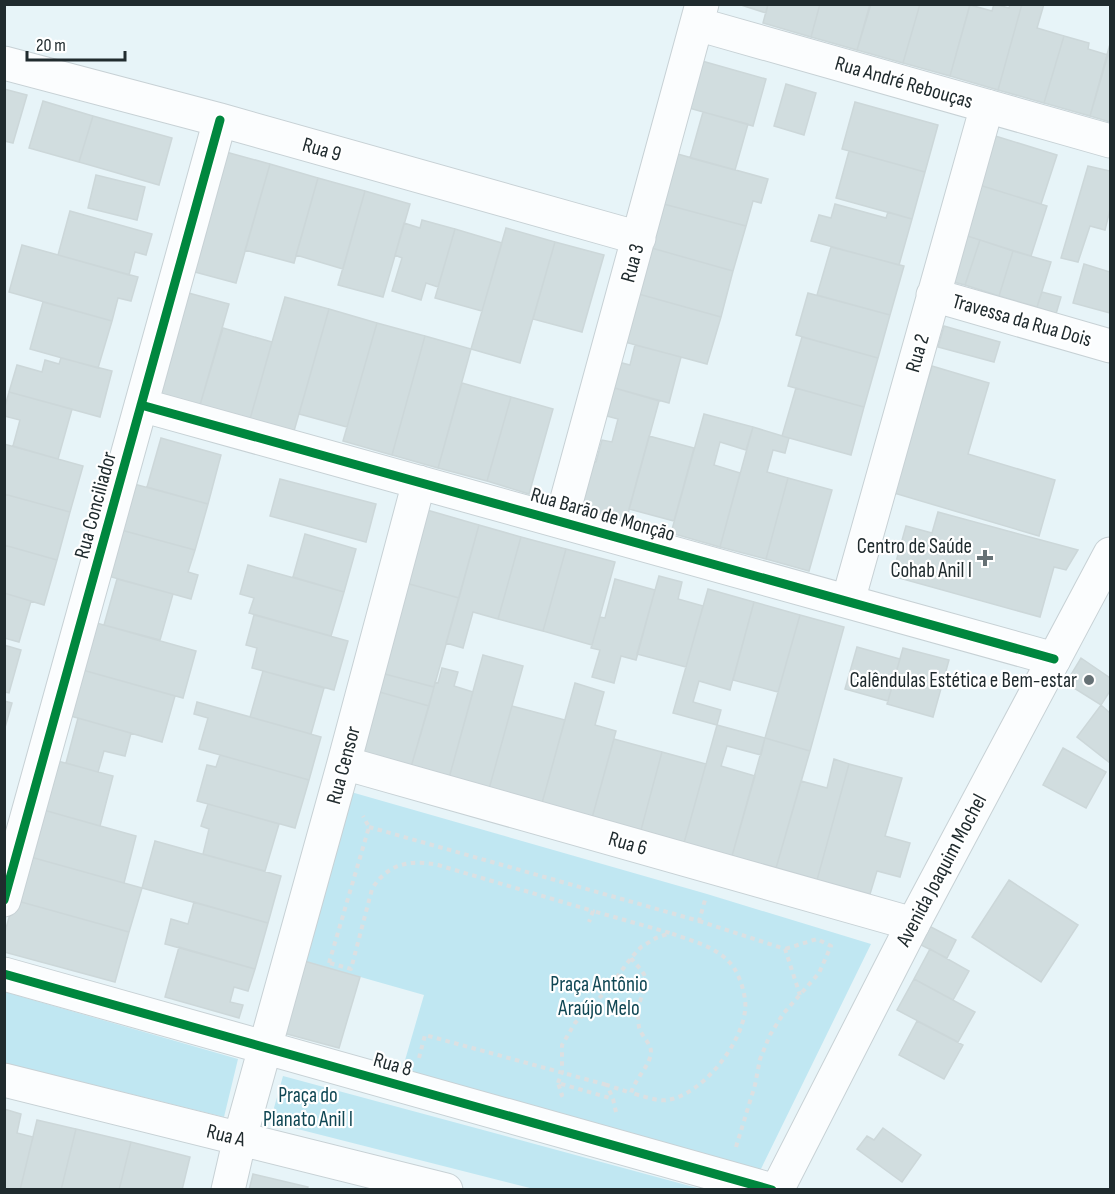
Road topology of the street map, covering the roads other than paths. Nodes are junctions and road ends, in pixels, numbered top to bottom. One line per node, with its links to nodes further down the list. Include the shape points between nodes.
1 (700, 14): 3 (street, Rua André Rebouças); 6 (street, Rua 3)
2 (4, 63): 4 (street, Rua 9)
3 (987, 106): 5 (street, Rua André Rebouças); 7 (street, Rua 2)
4 (220, 120): 6 (street, Rua 9); 9 (street, Rua Conciliador)
5 (1110, 141)
6 (639, 238): 11 (street, Rua 3)
7 (933, 294): 8 (street, Travessa da Rua Dois); 13 (street, Rua 2)
8 (1110, 346)
9 (141, 405): 10 (street, Rua Barão de Monção); 16 (street, Rua Conciliador)
10 (419, 482): 11 (street, Rua Barão de Monção); 15 (street, Rua Censor)
11 (561, 521): 13 (street, Rua Barão de Monção)
12 (1110, 554): 14 (street, Avenida Joaquim Mochel)
13 (848, 601): 14 (street, Rua Barão de Monção)
14 (1054, 659): 17 (street, Avenida Joaquim Mochel)
15 (344, 763): 17 (street, Rua 6); 19 (street, Rua Censor)
16 (4, 900)
17 (912, 924): 25 (street, Avenida Joaquim Mochel)
18 (4, 974): 19 (street, Rua 8)
19 (266, 1047): 21 (street, Rua Censor); 24 (street, Rua 8)
20 (4, 1080): 21 (street, Rua A)
21 (240, 1138): 22 (street, Rua Censor); 23 (street, Rua A)
22 (228, 1190)
23 (447, 1190)
24 (772, 1190)
25 (777, 1190)

